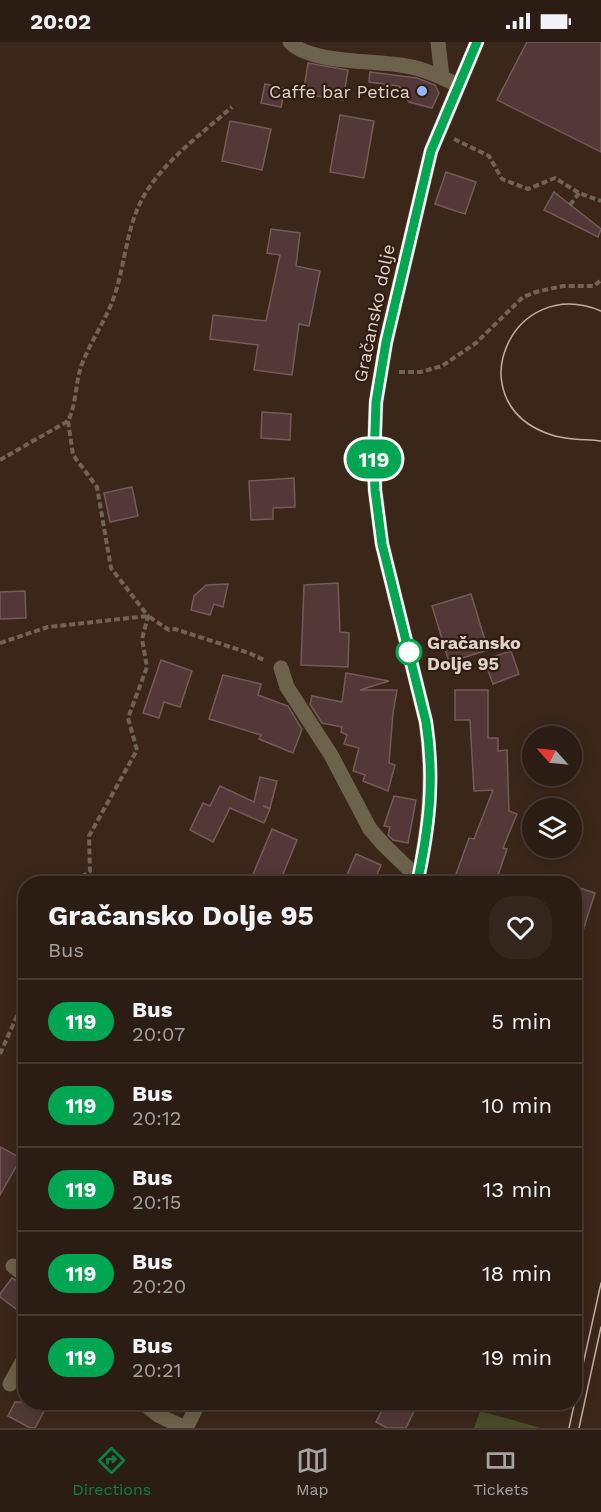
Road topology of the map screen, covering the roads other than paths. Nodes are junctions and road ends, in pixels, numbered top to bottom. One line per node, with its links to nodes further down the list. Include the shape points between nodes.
1 (290, 42): 4 (street, via 316,55 404,65)
2 (438, 42): 4 (street)
3 (477, 42): 5 (street, Gračansko dolje)
4 (442, 77): 5 (street)
5 (458, 85): 8 (street, Gračansko dolje, via 431,151 376,402 377,512 430,752 429,819)
6 (281, 668): 7 (street, via 288,687 370,829)
7 (412, 876)
8 (418, 876)
9 (13, 1266): 10 (street)
10 (18, 1270)
11 (18, 1370): 12 (street)
12 (10, 1384)
13 (152, 1410): 15 (street)
14 (195, 1410): 15 (street)
15 (185, 1428)

